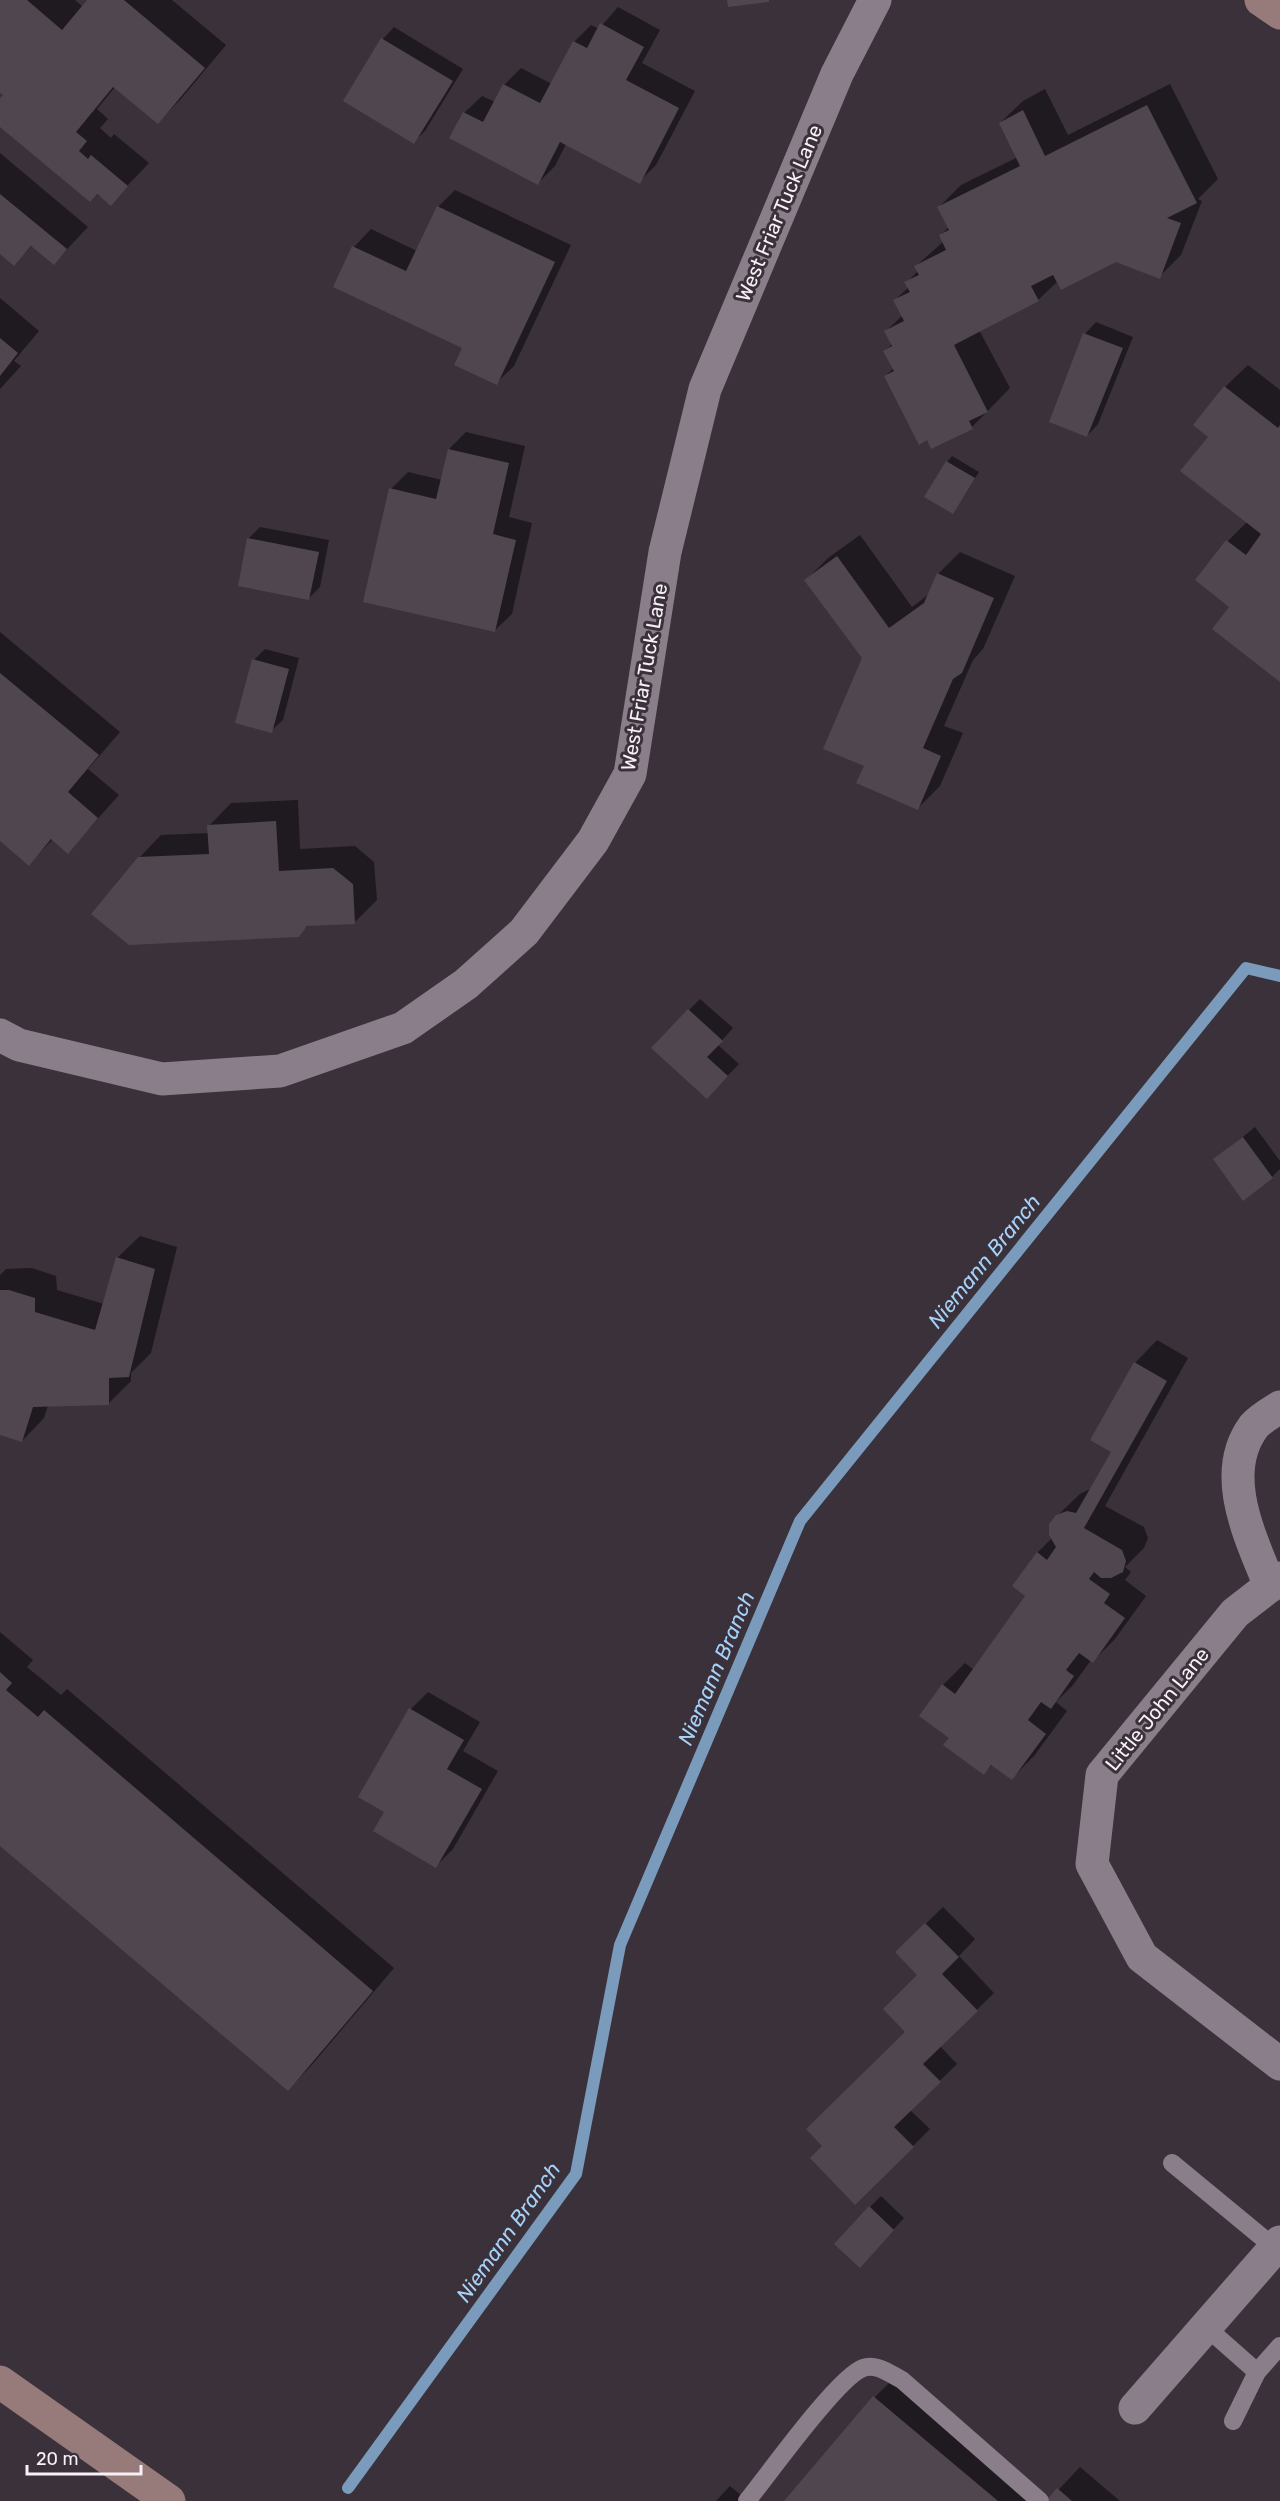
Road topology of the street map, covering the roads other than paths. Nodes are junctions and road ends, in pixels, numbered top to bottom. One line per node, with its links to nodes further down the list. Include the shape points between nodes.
1 (875, 0): 4 (street, West Friar Tuck Lane, via 837,74 705,389 665,552 630,774 593,841 524,932 466,984 403,1028 280,1071 162,1079 19,1045)
2 (1261, 0): 3 (main road)
3 (1280, 13)
4 (0, 1035)
5 (1280, 1407): 6 (street, Little John Lane, via 1254,1426 1238,1459 1241,1510)
6 (1275, 1582): 7 (street, Little John Lane, via 1234,1613 1102,1775 1092,1864 1143,1957)
7 (1280, 2064)
8 (1172, 2163): 9 (lane)
9 (1277, 2245): 10 (street)
10 (1206, 2327): 12 (lane); 14 (street)
11 (1280, 2346): 12 (lane)
12 (1257, 2372): 15 (lane)
13 (0, 2382): 16 (main road)
14 (1135, 2408)
15 (1233, 2421)
16 (169, 2501)
17 (747, 2501): 18 (lane, via 840,2385 863,2368 878,2368 902,2380)
18 (1040, 2501)

